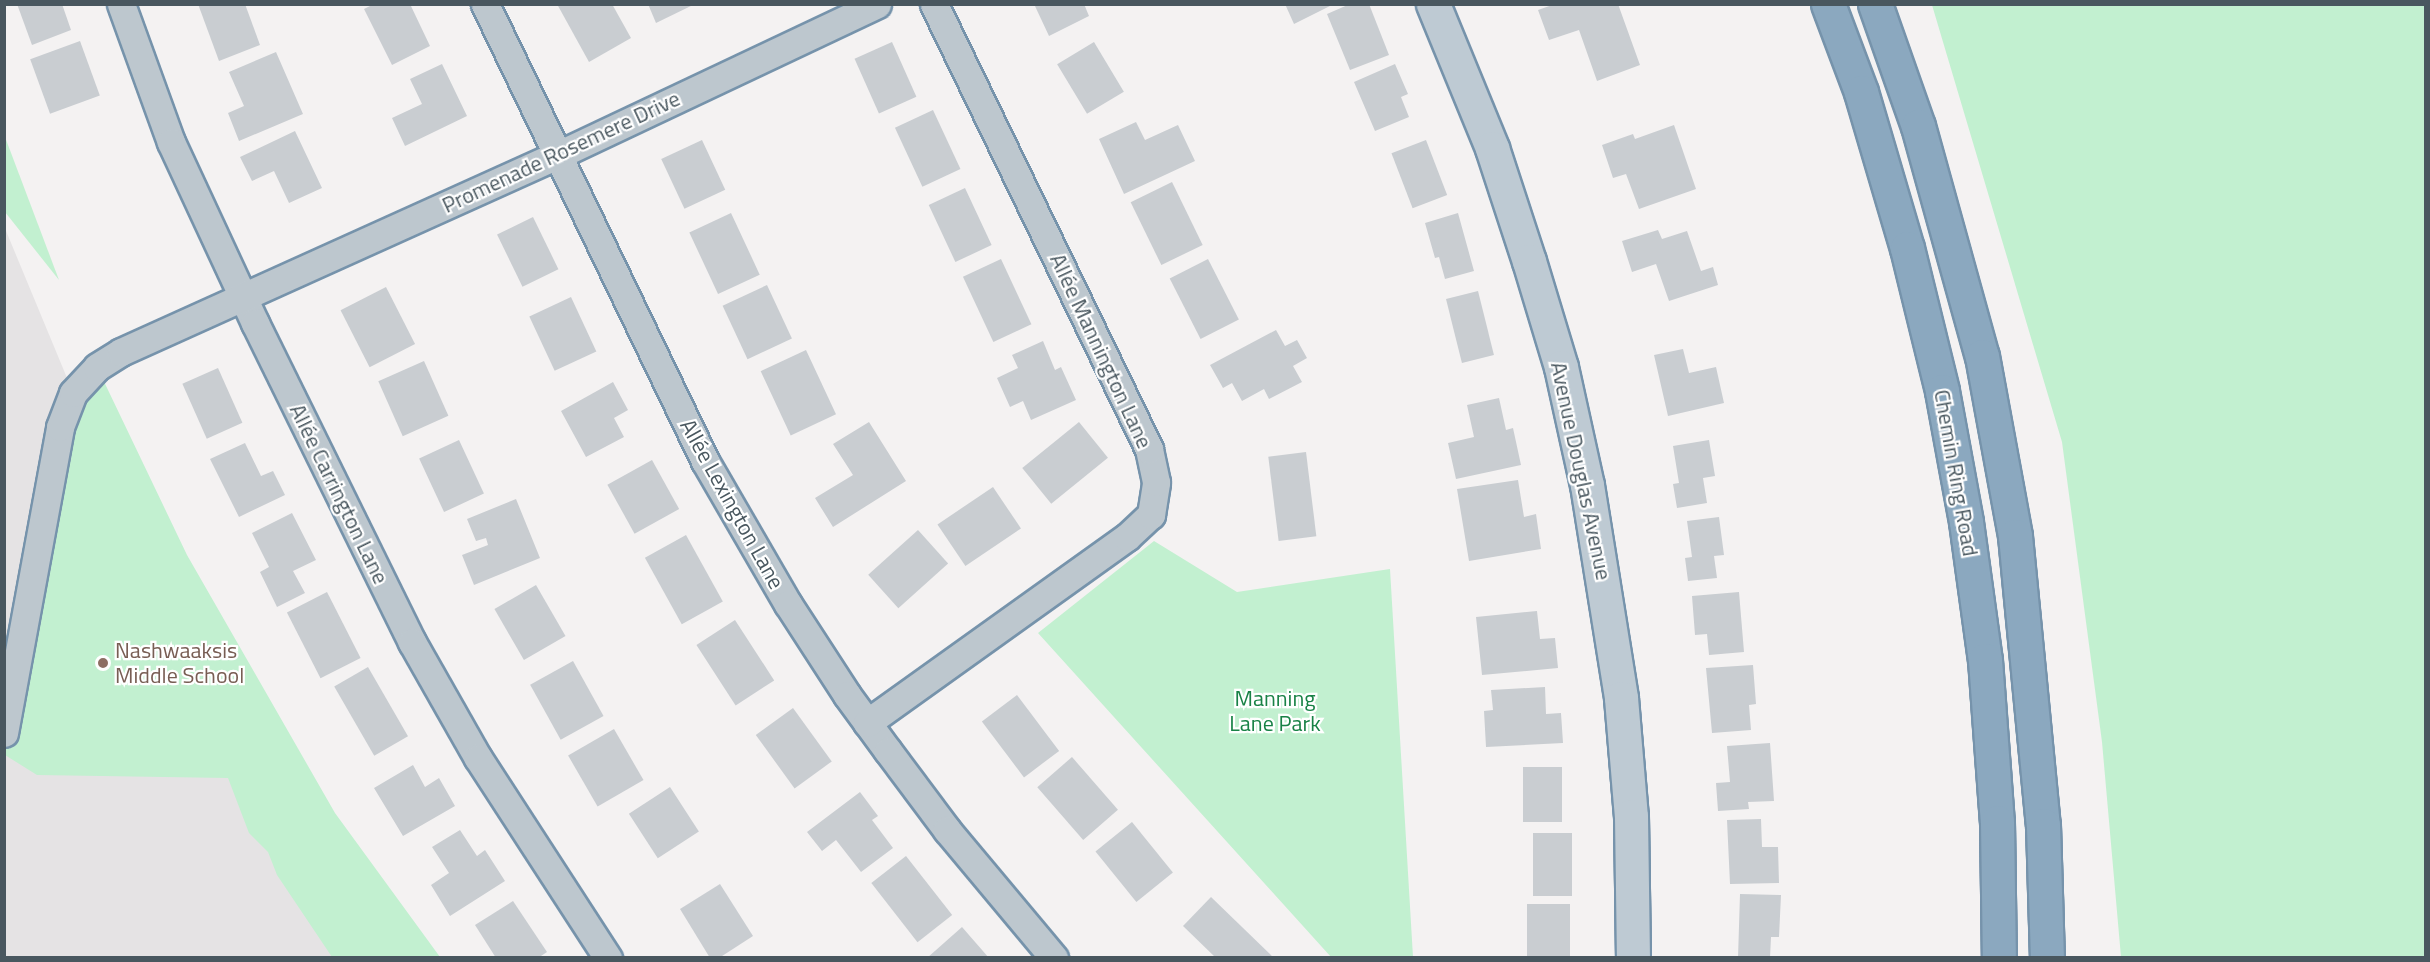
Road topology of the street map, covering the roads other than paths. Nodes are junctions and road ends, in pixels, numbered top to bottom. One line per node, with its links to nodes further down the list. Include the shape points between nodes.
1 (121, 4): 9 (street, Allée Carrington Lane, via 171,142)
2 (485, 4): 8 (street, Allée Lexington Lane)
3 (877, 4): 8 (street, Promenade Rosemere Drive)
4 (934, 4): 10 (street, Allée Mannington Lane, via 1149,448 1156,482 1151,515 1127,537)
5 (1433, 4): 14 (street, Avenue Douglas Avenue, via 1492,148 1529,261 1561,367 1587,485 1620,699 1631,816)
6 (1828, 4): 15 (highway, Chemin Ring Road, via 1861,92 1907,248 1942,391 1966,522 1986,671 1997,822)
7 (1875, 4): 16 (highway, Chemin Ring Road, via 1918,126 1982,356 2015,536 2043,825)
8 (556, 156): 9 (street, Promenade Rosemere Drive); 10 (street, Allée Lexington Lane, via 705,461 788,604)
9 (243, 296): 11 (street, Promenade Rosemere Drive, via 121,352 97,368 73,393 60,427); 12 (street, Allée Carrington Lane, via 412,642 478,758)
10 (867, 723): 13 (street, Allée Lexington Lane, via 948,830)
11 (4, 733)
12 (608, 957)
13 (1054, 957)
14 (1633, 957)
15 (1999, 957)
16 (2047, 957)

